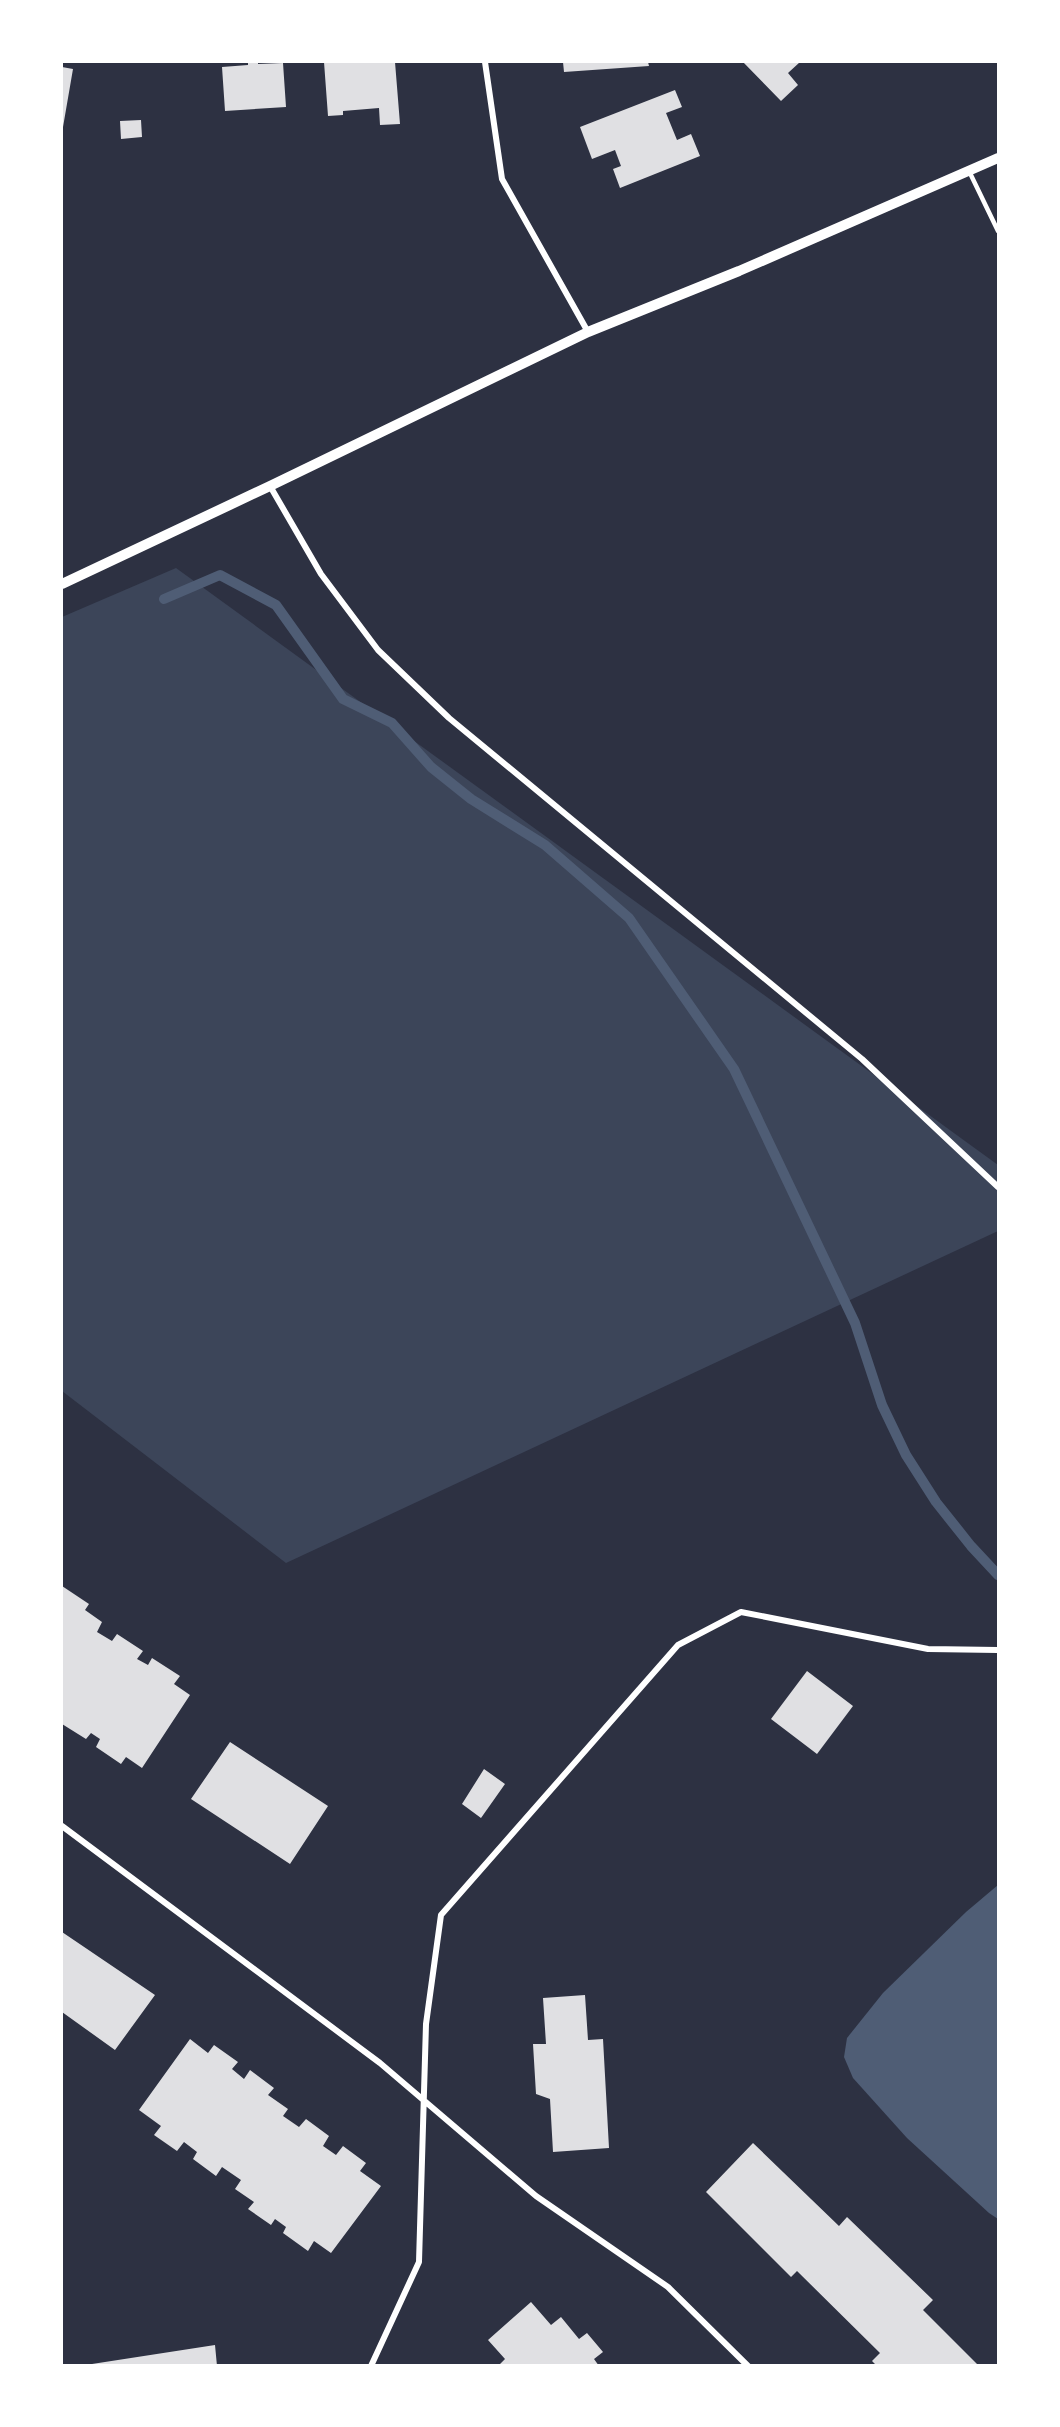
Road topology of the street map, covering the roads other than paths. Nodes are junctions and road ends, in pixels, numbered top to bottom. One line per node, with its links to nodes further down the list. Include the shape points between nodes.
1 (485, 62): 5 (street, via 502,178)
2 (999, 158): 3 (street)
3 (969, 171): 4 (lane); 5 (street)
4 (999, 231)
5 (588, 332): 6 (street)
6 (270, 486): 7 (street); 8 (street, via 321,574 378,650 441,711 862,1059)
7 (62, 584)
8 (999, 1187)
9 (999, 1650): 11 (street, via 927,1649 741,1612 678,1645 441,1915 426,2024)
10 (62, 1826): 11 (street, via 380,2063)
11 (424, 2101): 12 (street, via 419,2262); 13 (street, via 536,2196 668,2287)
12 (371, 2366)
13 (748, 2366)

